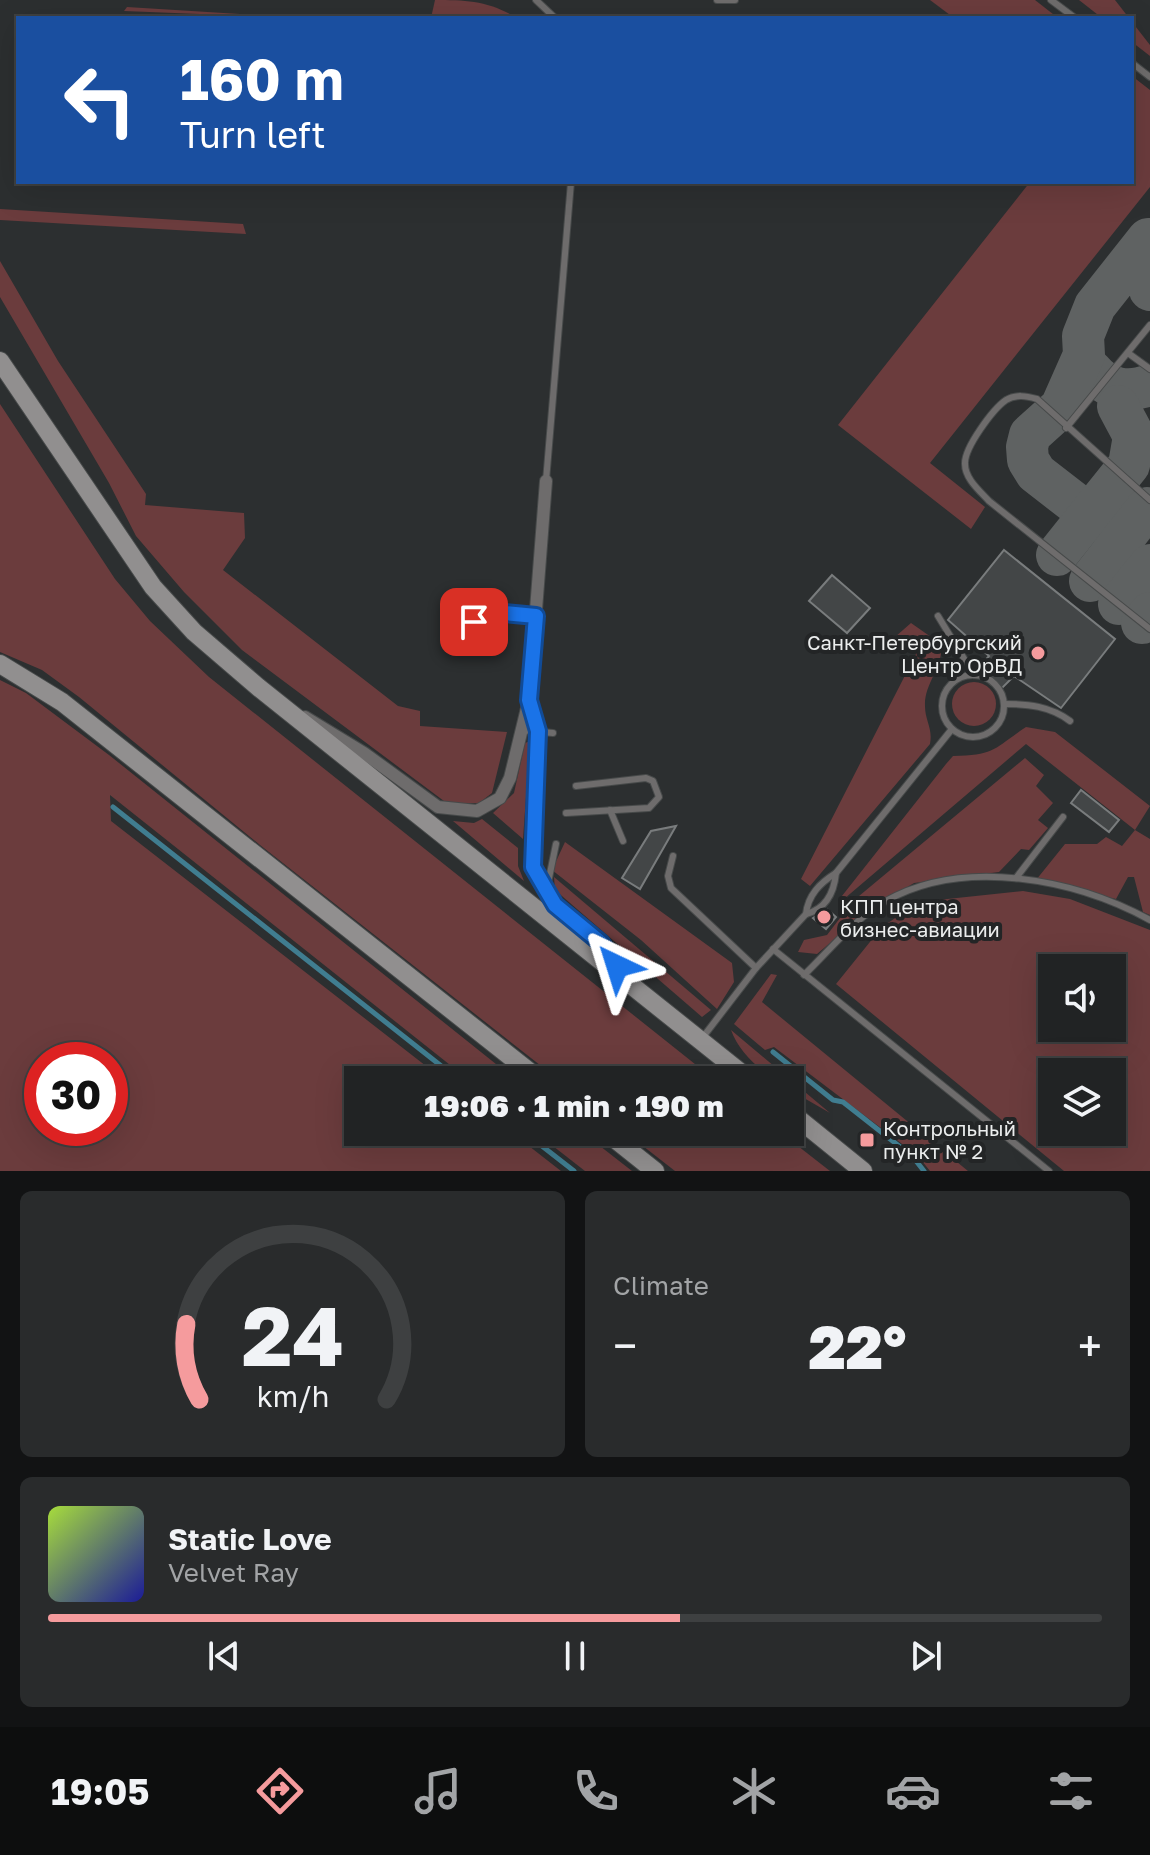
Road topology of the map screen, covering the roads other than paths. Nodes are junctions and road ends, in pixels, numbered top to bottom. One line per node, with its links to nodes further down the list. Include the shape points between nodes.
1 (536, 0): 5 (lane)
2 (717, 0): 3 (lane)
3 (735, 0)
4 (1051, 0): 6 (lane)
5 (553, 16)
6 (1072, 16)
7 (1134, 65): 8 (lane)
8 (1150, 77)
9 (571, 184): 15 (lane)
10 (1150, 325): 11 (lane)
11 (1128, 353): 13 (lane); 14 (lane)
12 (0, 361): 25 (main road, via 153,587 194,632)
13 (1150, 369)
14 (1066, 428): 16 (lane); 20 (lane, via 1037,399 1021,395 1006,400 972,441 964,467 989,501)
15 (546, 481): 17 (street)
16 (1150, 500)
17 (536, 616): 19 (lane, via 504,613); 23 (street)
18 (938, 616): 22 (lane)
19 (474, 622)
20 (1150, 629)
21 (0, 664): 48 (main road, via 62,702)
22 (974, 675): 24 (lane, via 999,689); 27 (lane, via 947,688 943,717)
23 (529, 700): 28 (street); 29 (street)
24 (1004, 704): 26 (lane, via 1033,704); 27 (lane, via 1002,718 980,737 965,737)
25 (289, 709): 28 (street, via 324,726 438,807 454,811 477,811 500,798); 46 (main road)
26 (1070, 721)
27 (952, 729): 38 (lane)
28 (520, 730): 29 (lane)
29 (538, 731): 30 (lane); 40 (street, via 531,852)
30 (553, 733)
31 (576, 786): 32 (lane, via 646,778 658,788 659,797 649,808)
32 (610, 810): 33 (lane); 35 (lane)
33 (566, 813)
34 (1063, 817): 39 (lane)
35 (623, 841)
36 (556, 844): 40 (lane)
37 (673, 856): 44 (lane, via 671,888)
38 (836, 873): 41 (lane, via 815,891); 41 (lane, via 835,889 826,902)
39 (1016, 878): 42 (lane, via 1071,889); 45 (lane, via 921,884 883,902)
40 (547, 895): 46 (street, via 601,943)
41 (806, 914): 43 (lane)
42 (1150, 920)
43 (773, 949): 44 (lane); 45 (lane)
44 (756, 968): 47 (lane)
45 (804, 975): 54 (lane)
46 (634, 988): 47 (main road)
47 (702, 1038): 49 (main road)
48 (522, 1066)
49 (734, 1066)
50 (804, 1123): 53 (main road)
51 (624, 1146): 52 (main road)
52 (655, 1171)
53 (863, 1171)
54 (1049, 1171)

